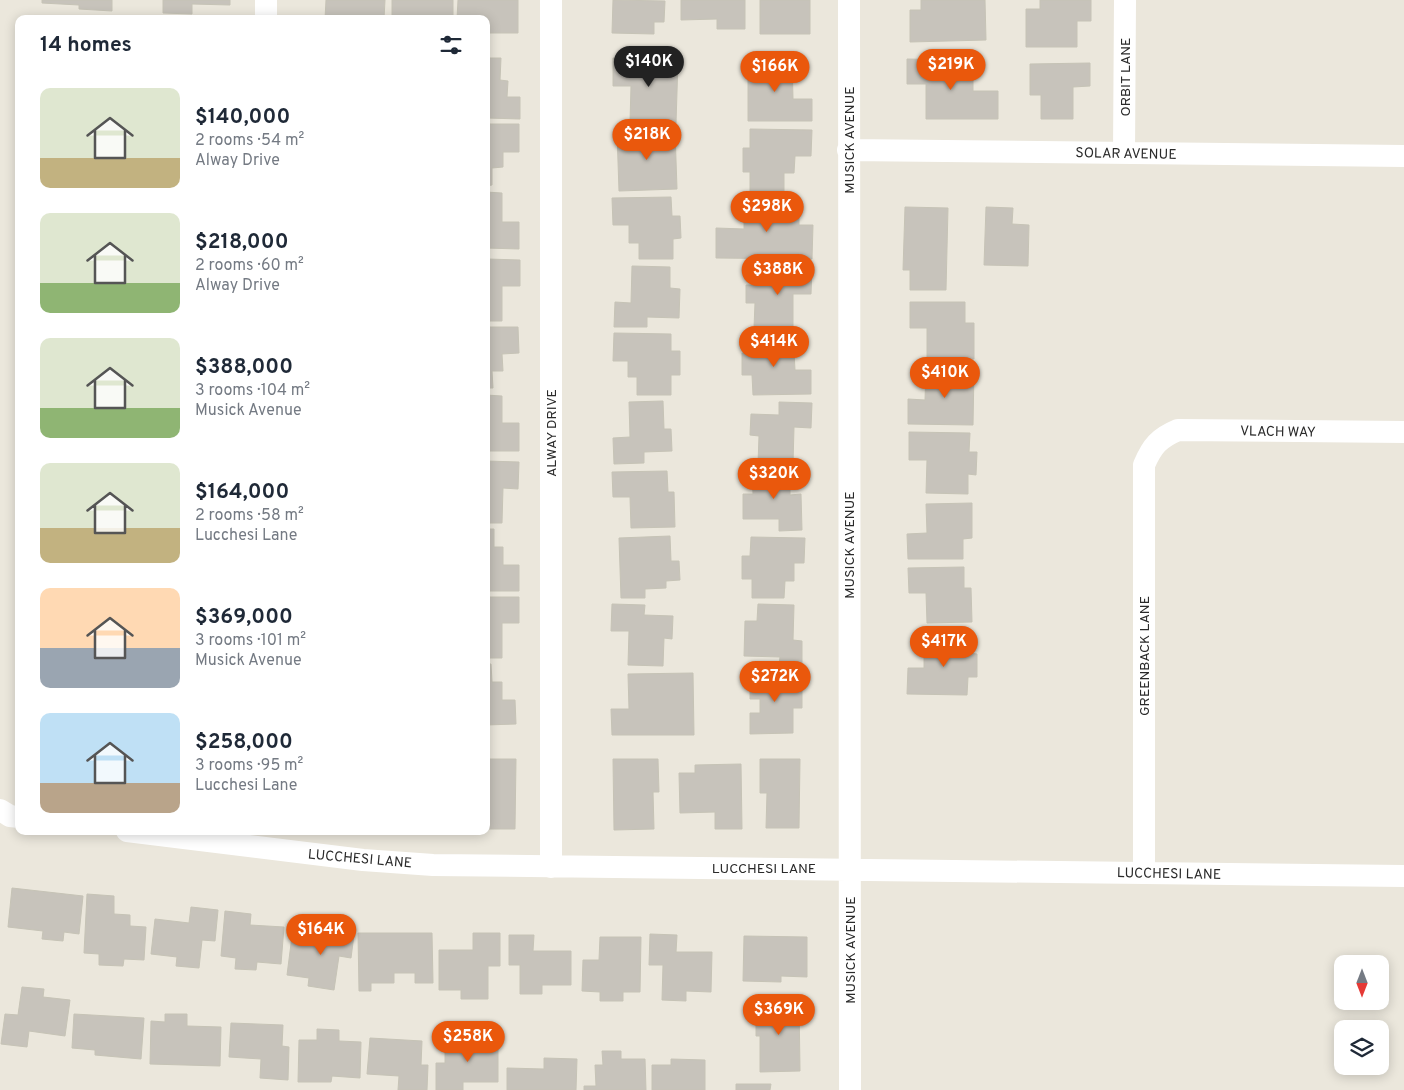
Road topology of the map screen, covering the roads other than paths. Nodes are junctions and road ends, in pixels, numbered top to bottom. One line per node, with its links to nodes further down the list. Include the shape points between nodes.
1 (266, 0): 5 (street)
2 (551, 0): 15 (street, ALWAY DRIVE)
3 (849, 0): 6 (street, MUSICK AVENUE)
4 (1125, 0): 7 (street, ORBIT LANE)
5 (266, 15)
6 (848, 150): 7 (street, SOLAR AVENUE); 16 (street, MUSICK AVENUE)
7 (1124, 153): 8 (street, SOLAR AVENUE)
8 (1404, 156)
9 (1404, 432): 10 (street, VLACH WAY, via 1178,430)
10 (1156, 442): 17 (street, GREENBACK LANE, via 1144,465)
11 (0, 810): 12 (street)
12 (15, 817)
13 (187, 835): 14 (street, LUCCHESI LANE)
14 (261, 840): 15 (street, LUCCHESI LANE, via 433,865)
15 (550, 867): 16 (street, LUCCHESI LANE)
16 (849, 869): 17 (street, LUCCHESI LANE); 19 (street, MUSICK AVENUE)
17 (1144, 873): 18 (street, LUCCHESI LANE)
18 (1404, 876)
19 (850, 1090)

